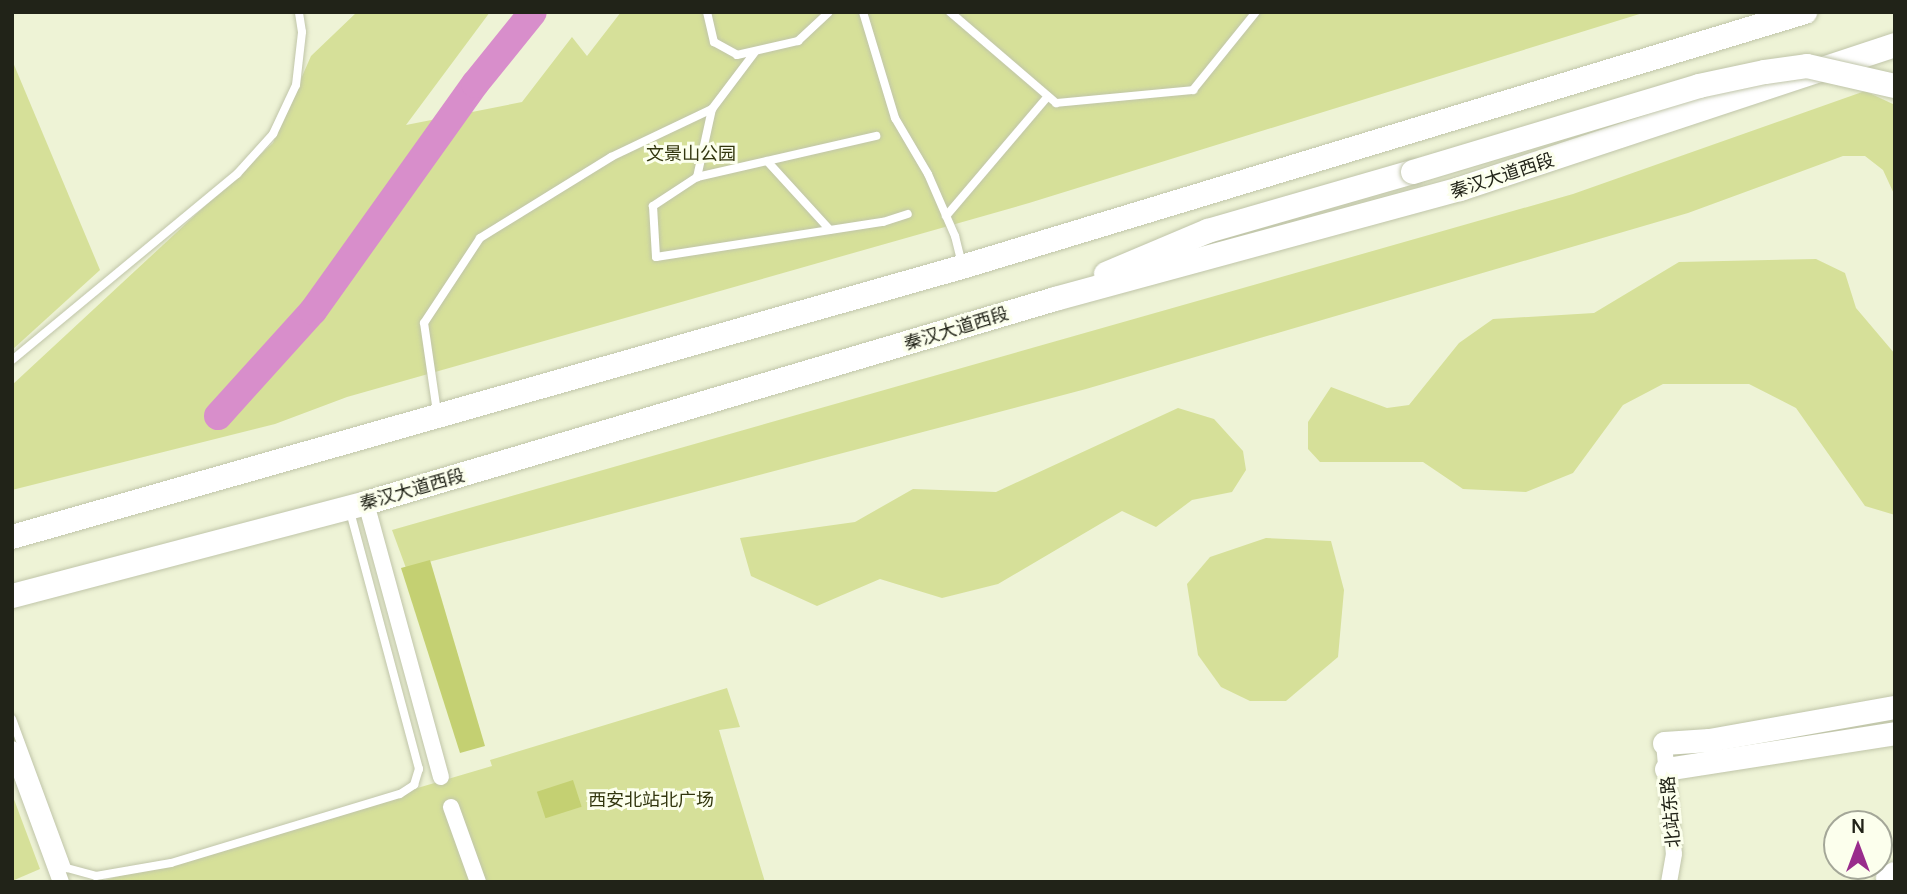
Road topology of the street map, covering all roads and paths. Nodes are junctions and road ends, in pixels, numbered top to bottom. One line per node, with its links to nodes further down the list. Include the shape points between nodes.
1 (299, 12): 21 (lane, via 302,32 296,85 273,134 237,174)
2 (707, 12): 9 (lane, via 714,42 737,55)
3 (828, 12): 9 (lane, via 798,41)
4 (863, 12): 17 (lane, via 895,118)
5 (950, 12): 11 (lane)
6 (1256, 12): 11 (lane, via 1193,90 1056,103)
7 (1805, 12): 19 (main road)
8 (1895, 45): 20 (main road, 秦汉大道西段, via 1460,189)
9 (755, 52): 12 (lane)
10 (1895, 86): 20 (main road, bridge, via 1807,66 1699,86 1208,231 1145,254)
11 (1048, 96): 17 (lane)
12 (712, 108): 15 (lane); 22 (lane, via 611,157 480,238 424,323)
13 (876, 136): 14 (lane)
14 (767, 161): 15 (lane); 18 (lane)
15 (697, 177): 18 (lane, via 653,206 656,257)
16 (908, 214): 18 (lane)
17 (946, 216): 19 (lane)
18 (830, 230)
19 (962, 267): 22 (main road)
20 (1055, 299): 23 (main road, 秦汉大道西段)
21 (12, 360)
22 (438, 416): 24 (main road)
23 (357, 505): 25 (main road, 秦汉大道西段); 27 (lane, via 419,769 414,785 400,794 172,863 96,876 67,868); 32 (street)
24 (12, 537)
25 (12, 596)
26 (1895, 707): 29 (street, via 1709,740)
27 (12, 719)
28 (1895, 733): 31 (street)
29 (1664, 743): 31 (street, 北站东路)
30 (12, 749): 34 (street)
31 (1666, 769): 36 (street, 北站东路, via 1674,854)
32 (441, 777)
33 (452, 807): 35 (street)
34 (61, 882)
35 (478, 882)
36 (1669, 882)

